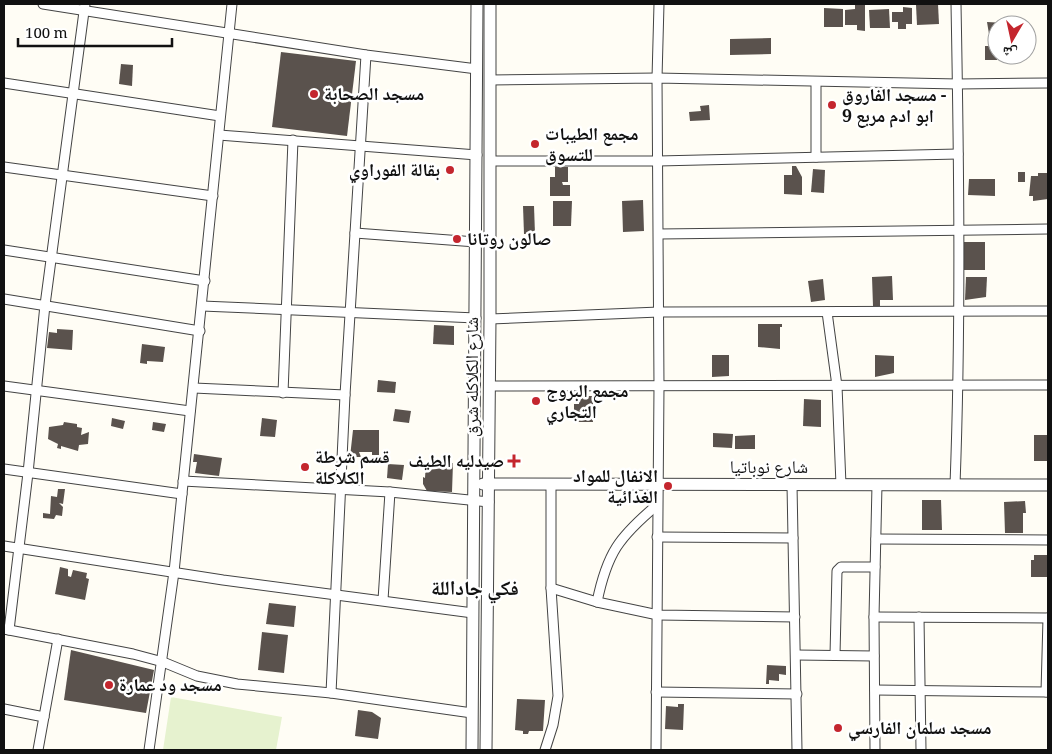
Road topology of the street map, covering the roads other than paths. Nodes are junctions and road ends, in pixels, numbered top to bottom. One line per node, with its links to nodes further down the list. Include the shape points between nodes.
1 (42, 4): 7 (street)
2 (232, 4): 8 (street)
3 (477, 4): 10 (street, شارع الكلاكله شرق)
4 (490, 4): 12 (street, شارع الكلاكله شرق)
5 (659, 4): 11 (street)
6 (956, 4): 16 (street)
7 (85, 8): 8 (street); 17 (street)
8 (229, 33): 9 (street); 18 (street)
9 (366, 55): 10 (street); 21 (street)
10 (477, 69): 23 (street, شارع الكلاكله شرق)
11 (657, 78): 12 (street); 13 (street); 25 (street)
12 (490, 80): 26 (street, شارع الكلاكله شرق)
13 (816, 82): 16 (street); 24 (street)
14 (1048, 82): 16 (street)
15 (4, 83): 17 (street)
16 (958, 84): 22 (street)
17 (74, 93): 18 (street); 28 (street)
18 (220, 116): 19 (street)
19 (219, 135): 20 (street); 29 (street)
20 (293, 140): 21 (street); 41 (street)
21 (361, 146): 23 (street); 32 (street)
22 (958, 154): 24 (street); 31 (street)
23 (477, 155): 34 (street, شارع الكلاكله شرق)
24 (816, 157): 25 (street)
25 (658, 160): 26 (street); 33 (street)
26 (491, 161): 48 (street, شارع الكلاكله شرق)
27 (4, 167): 28 (street)
28 (62, 176): 29 (street); 36 (street)
29 (213, 196): 37 (street)
30 (1048, 229): 31 (street)
31 (960, 230): 33 (street); 46 (street)
32 (355, 233): 34 (street); 43 (street)
33 (659, 234): 44 (street)
34 (476, 242): 47 (street, شارع الكلاكله شرق)
35 (4, 250): 36 (street)
36 (51, 257): 37 (street); 39 (street)
37 (205, 281): 40 (street)
38 (4, 299): 39 (street)
39 (44, 305): 49 (street); 57 (street)
40 (202, 306): 41 (street); 49 (street)
41 (288, 310): 43 (street); 58 (street)
42 (1048, 311): 46 (street)
43 (350, 312): 47 (street); 59 (street)
44 (659, 312): 45 (street); 48 (street); 55 (street)
45 (827, 312): 46 (street); 54 (street)
46 (959, 312): 50 (street)
47 (476, 318): 64 (street, شارع الكلاكله شرق)
48 (490, 319): 53 (street, شارع الكلاكله شرق)
49 (200, 331): 56 (street)
50 (959, 385): 51 (street); 54 (street); 68 (street)
51 (1048, 385)
52 (4, 386): 57 (street)
53 (490, 386): 55 (street); 65 (street, شارع الكلاكله شرق)
54 (837, 386): 55 (street); 70 (street)
55 (659, 387): 67 (street)
56 (194, 388): 58 (street); 60 (street)
57 (36, 390): 60 (street); 62 (street)
58 (283, 393): 59 (street)
59 (345, 395): 73 (street)
60 (190, 411): 63 (street)
61 (4, 470): 62 (street)
62 (28, 473): 75 (street); 84 (street)
63 (183, 480): 73 (street); 75 (street)
64 (475, 484): 65 (street, شارع نوباتيا); 76 (street, شارع الكلاكله شرق)
65 (489, 484): 66 (street, شارع نوباتيا); 77 (street, شارع الكلاكله شرق)
66 (551, 484): 67 (street, شارع نوباتيا); 87 (street)
67 (657, 484): 69 (street, شارع نوباتيا); 78 (street)
68 (955, 484): 71 (street, شارع نوباتيا); 72 (street, شارع نوباتيا)
69 (792, 485): 70 (street, شارع نوباتيا); 80 (street)
70 (841, 485): 71 (street, شارع نوباتيا)
71 (877, 485): 81 (street)
72 (1048, 485)
73 (340, 489): 74 (street); 88 (street)
74 (390, 492): 76 (street); 89 (street)
75 (182, 494): 86 (street)
76 (475, 502): 77 (street); 91 (street, شارع الكلاكله شرق)
77 (489, 502): 115 (street, شارع الكلاكله شرق)
78 (657, 505): 79 (street); 90 (street, via 635,523 608,558)
79 (657, 537): 80 (street); 92 (street)
80 (793, 538): 93 (street)
81 (876, 539): 82 (street); 85 (street)
82 (1048, 540)
83 (4, 546): 84 (street)
84 (19, 548): 86 (street); 97 (street)
85 (875, 567): 94 (street); 100 (street, via 840,567 837,571)
86 (174, 572): 88 (street); 102 (street)
87 (551, 588): 90 (street); 116 (street, via 558,696)
88 (336, 593): 89 (street); 107 (street)
89 (383, 600): 91 (street)
90 (597, 602): 92 (street)
91 (473, 613): 110 (street, شارع الكلاكله شرق)
92 (658, 615): 93 (street); 105 (street)
93 (795, 617): 99 (street)
94 (874, 617): 95 (street); 101 (street)
95 (919, 617): 96 (street); 104 (street)
96 (1048, 618): 106 (street)
97 (6, 630): 98 (street)
98 (58, 639): 102 (street); 111 (street)
99 (796, 655): 100 (street); 108 (street)
100 (836, 655): 101 (street)
101 (874, 656): 103 (street)
102 (163, 662): 107 (street, via 197,676 238,684); 113 (street)
103 (875, 690): 104 (street); 119 (street)
104 (921, 691): 106 (street); 120 (street)
105 (656, 692): 108 (street); 117 (street)
106 (1047, 692)
107 (331, 693): 110 (street)
108 (797, 694): 118 (street)
109 (4, 709): 111 (street)
110 (472, 713): 114 (street, شارع الكلاكله شرق)
111 (44, 717): 112 (street)
112 (38, 750)
113 (149, 750)
114 (472, 750)
115 (486, 750)
116 (545, 750)
117 (656, 750)
118 (797, 750)
119 (874, 750)
120 (921, 750)

